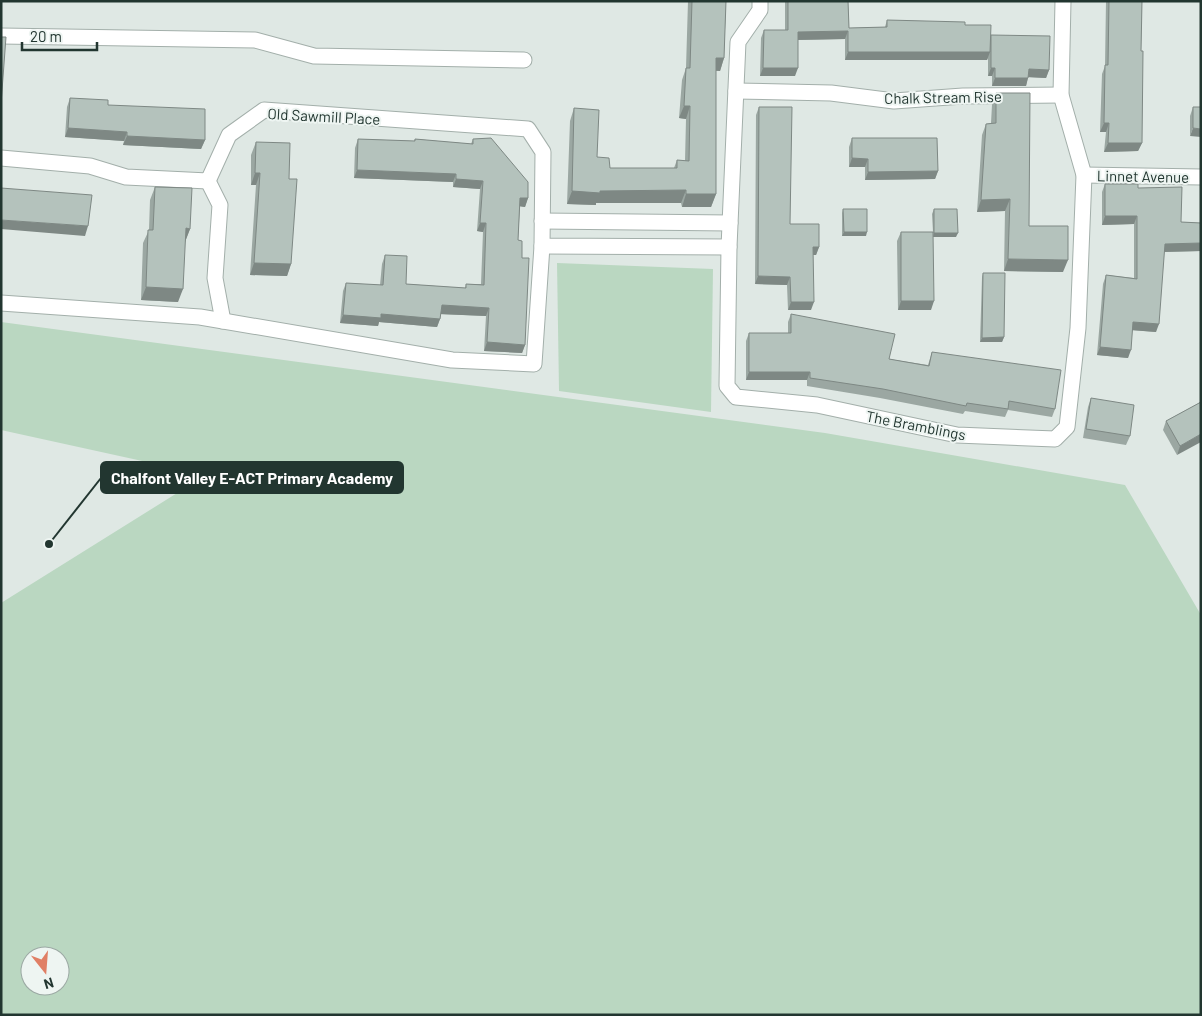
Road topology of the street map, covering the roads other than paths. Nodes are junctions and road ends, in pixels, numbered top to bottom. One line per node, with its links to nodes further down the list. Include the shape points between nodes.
1 (760, 1): 5 (street, The Bramblings, via 760,10 738,42)
2 (1063, 1): 6 (street, The Bramblings)
3 (1, 36): 4 (street, via 255,40 314,56)
4 (524, 60)
5 (736, 91): 6 (street, Chalk Stream Rise, via 831,93 894,101 963,96); 12 (street, The Bramblings)
6 (1061, 95): 8 (street, The Bramblings)
7 (1, 158): 10 (street, via 90,166 126,177)
8 (1084, 175): 9 (street, Linnet Avenue); 14 (street, The Bramblings, via 1078,328 1068,427 1055,439 957,435 818,405 736,396 727,386)
9 (1201, 177)
10 (208, 181): 11 (street, Old Sawmill Place, via 229,136 264,110 528,129 543,152); 16 (street, via 220,205 215,278)
11 (542, 222): 12 (street); 13 (street, Old Sawmill Place)
12 (730, 223): 14 (street, The Bramblings)
13 (542, 246): 14 (street); 16 (street, Old Sawmill Place, via 534,364 452,360)
14 (729, 247)
15 (1, 303): 16 (street, Old Sawmill Place)
16 (223, 321)

